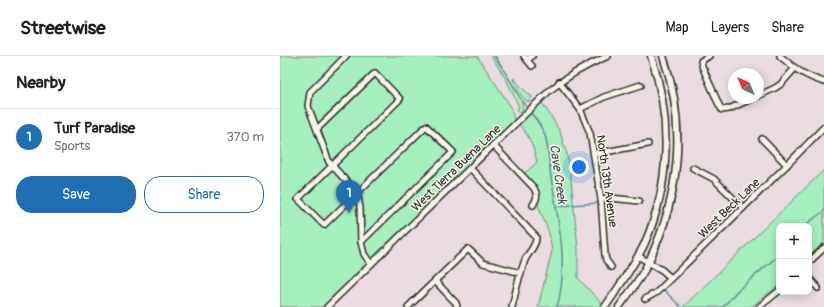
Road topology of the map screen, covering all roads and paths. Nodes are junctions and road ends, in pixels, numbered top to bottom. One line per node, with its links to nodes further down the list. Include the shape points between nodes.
1 (346, 56): 18 (street, via 310,92 308,106)
2 (532, 56): 8 (street)
3 (608, 56): 11 (street, West Tierra Buena Lane, via 577,70)
4 (651, 56): 34 (main road, via 664,104 667,142 665,169 657,207)
5 (663, 56): 36 (main road, via 675,103 678,150 668,211)
6 (709, 56): 15 (street, via 701,61 722,110)
7 (780, 56): 10 (street)
8 (526, 58): 9 (street)
9 (532, 66)
10 (795, 68): 12 (street, via 806,76); 14 (street, via 782,84)
11 (559, 82): 16 (street, North 13th Avenue); 21 (street, West Tierra Buena Lane)
12 (824, 82)
13 (641, 85): 16 (street, via 604,96)
14 (764, 93)
15 (740, 104)
16 (580, 109): 22 (street, North 13th Avenue, via 590,133)
17 (824, 128): 23 (street, West Beck Lane)
18 (317, 129): 24 (street); 24 (street, via 375,73 400,99)
19 (762, 139): 23 (street)
20 (648, 144): 22 (street)
21 (493, 145): 25 (street, West Tierra Buena Lane); 30 (street, via 534,188 537,194)
22 (594, 154): 28 (street, North 13th Avenue)
23 (787, 165): 31 (street, West Beck Lane)
24 (332, 166): 27 (street); 27 (street, via 298,199 324,225)
25 (470, 168): 37 (street, West Tierra Buena Lane); 39 (street, via 535,235 537,240 527,255)
26 (693, 168): 31 (street, via 717,181)
27 (357, 193): 32 (street); 32 (street, via 426,126 453,152)
28 (601, 199): 29 (street); 38 (street, North 13th Avenue, via 605,255)
29 (639, 201)
30 (533, 205)
31 (743, 208): 40 (street, West Beck Lane)
32 (361, 242): 37 (street, via 364,254)
33 (824, 248): 35 (street)
34 (638, 256): 36 (street); 50 (main road)
35 (812, 259)
36 (649, 262): 40 (street); 51 (main road)
37 (371, 264): 46 (street, West Tierra Buena Lane)
38 (611, 267)
39 (521, 273): 41 (street, via 483,263 468,249); 49 (street)
40 (671, 278): 45 (street, West Beck Lane, via 657,292)
41 (435, 281): 47 (street); 48 (street)
42 (812, 281): 43 (street)
43 (818, 288)
44 (776, 293): 52 (street)
45 (645, 299)
46 (327, 307)
47 (408, 307)
48 (457, 307)
49 (512, 307)
50 (605, 307)
51 (620, 307)
52 (759, 307)

